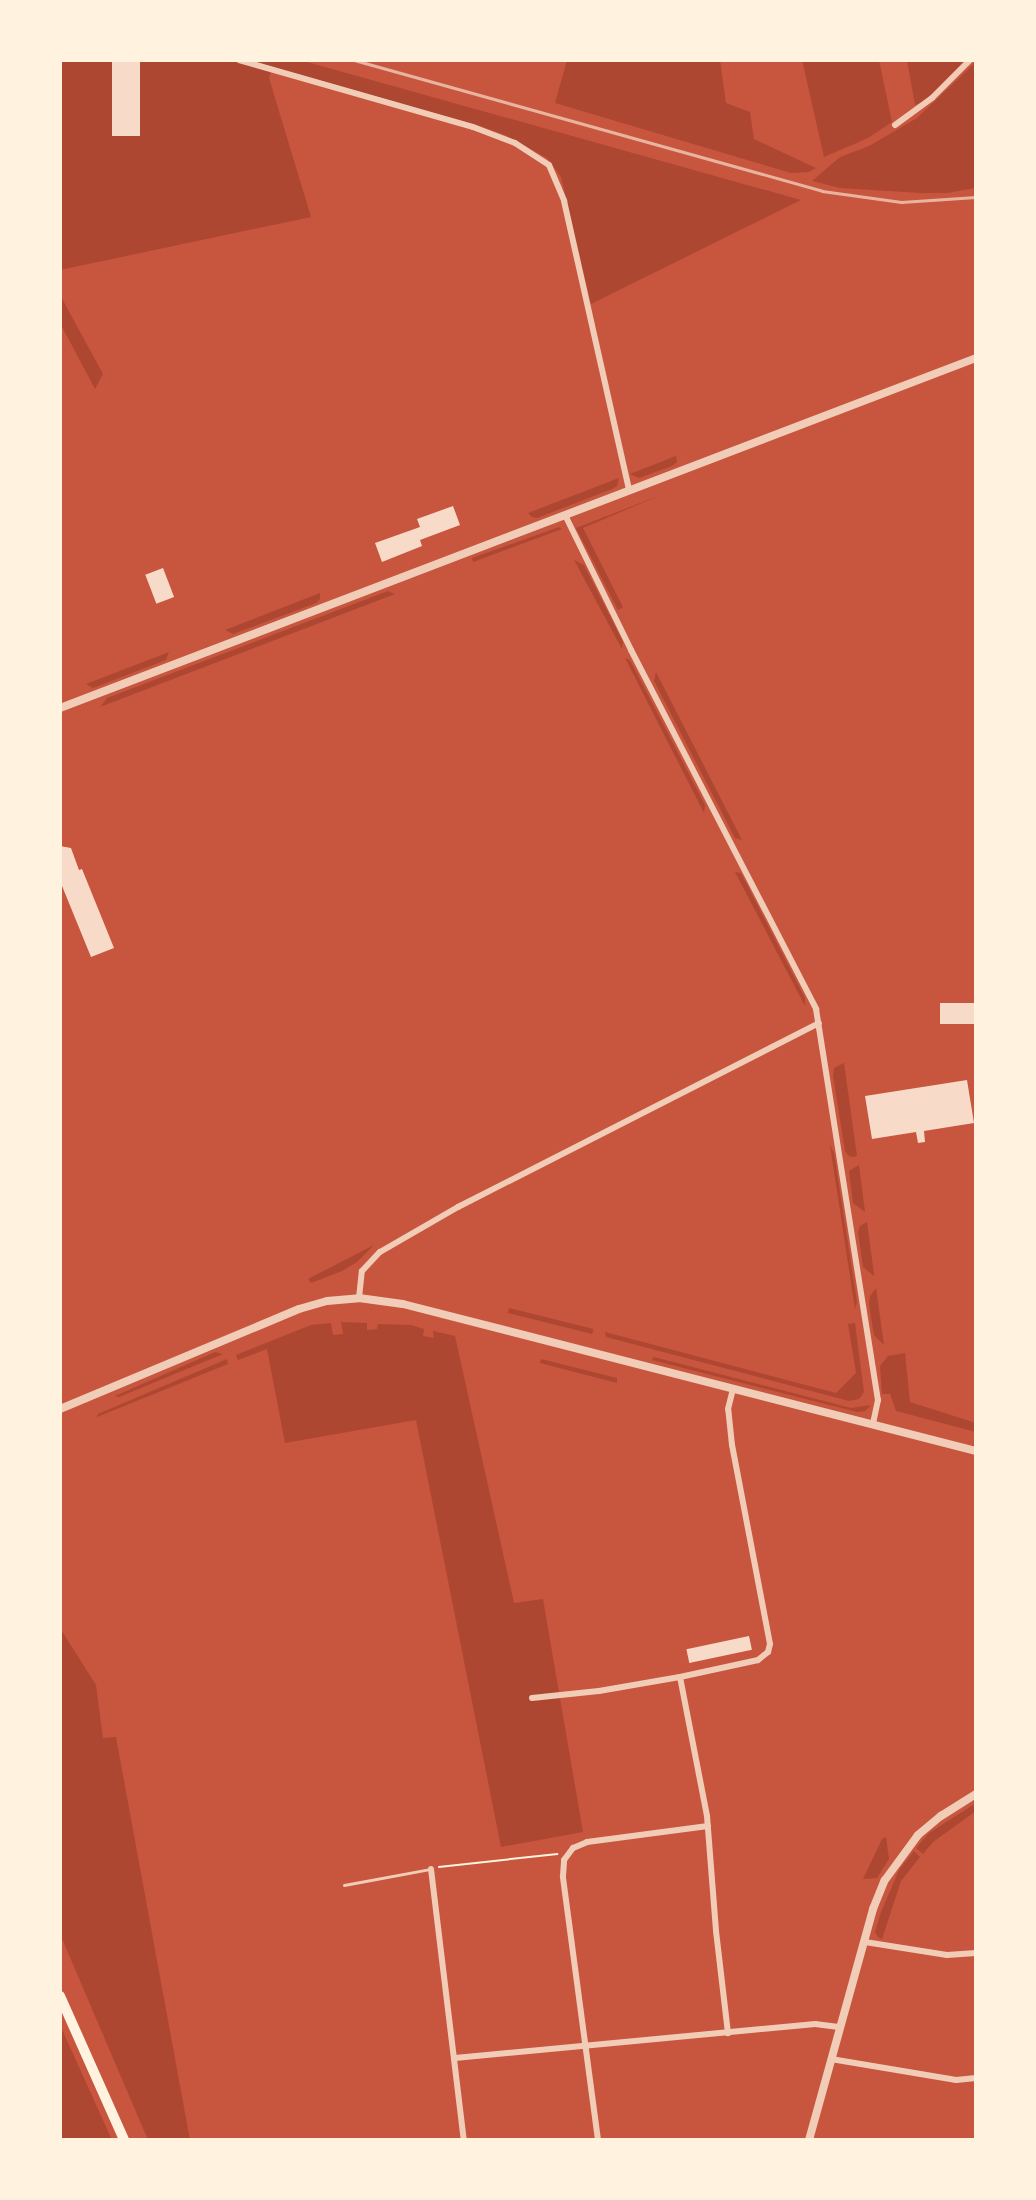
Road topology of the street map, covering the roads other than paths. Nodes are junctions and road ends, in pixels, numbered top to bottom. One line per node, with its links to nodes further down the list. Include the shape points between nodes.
1 (239, 60): 5 (street, via 482,129 515,143 549,165 564,201)
2 (970, 60): 3 (street, via 932,98)
3 (895, 124)
4 (976, 358): 5 (street)
5 (629, 490): 6 (street)
6 (565, 515): 7 (street); 8 (street, via 810,995)
7 (60, 708)
8 (819, 1023): 9 (street, via 458,1207 381,1252 362,1271); 12 (street, via 878,1400)
9 (359, 1298): 10 (street, via 402,1304); 11 (street, via 308,1305)
10 (733, 1389): 12 (street); 14 (street, via 729,1409 732,1445 770,1644 768,1652 758,1660)
11 (60, 1409)
12 (873, 1424): 13 (street)
13 (976, 1451)
14 (680, 1677): 15 (street); 17 (street)
15 (531, 1698)
16 (976, 1794): 20 (street, via 933,1822 906,1848 880,1889)
17 (708, 1826): 24 (street); 25 (street, via 587,1842 566,1854 563,1876)
18 (431, 1869): 19 (lane); 26 (street)
19 (344, 1885)
20 (865, 1942): 21 (street, via 947,1954); 23 (street)
21 (976, 1953)
22 (60, 1996): 29 (highway)
23 (841, 2027): 24 (street, via 815,2024); 27 (street)
24 (729, 2033): 25 (street)
25 (587, 2046): 26 (street); 31 (street)
26 (455, 2058): 30 (street)
27 (831, 2059): 28 (street, via 956,2080); 32 (street)
28 (976, 2078)
29 (124, 2140)
30 (464, 2140)
31 (598, 2140)
32 (809, 2140)

